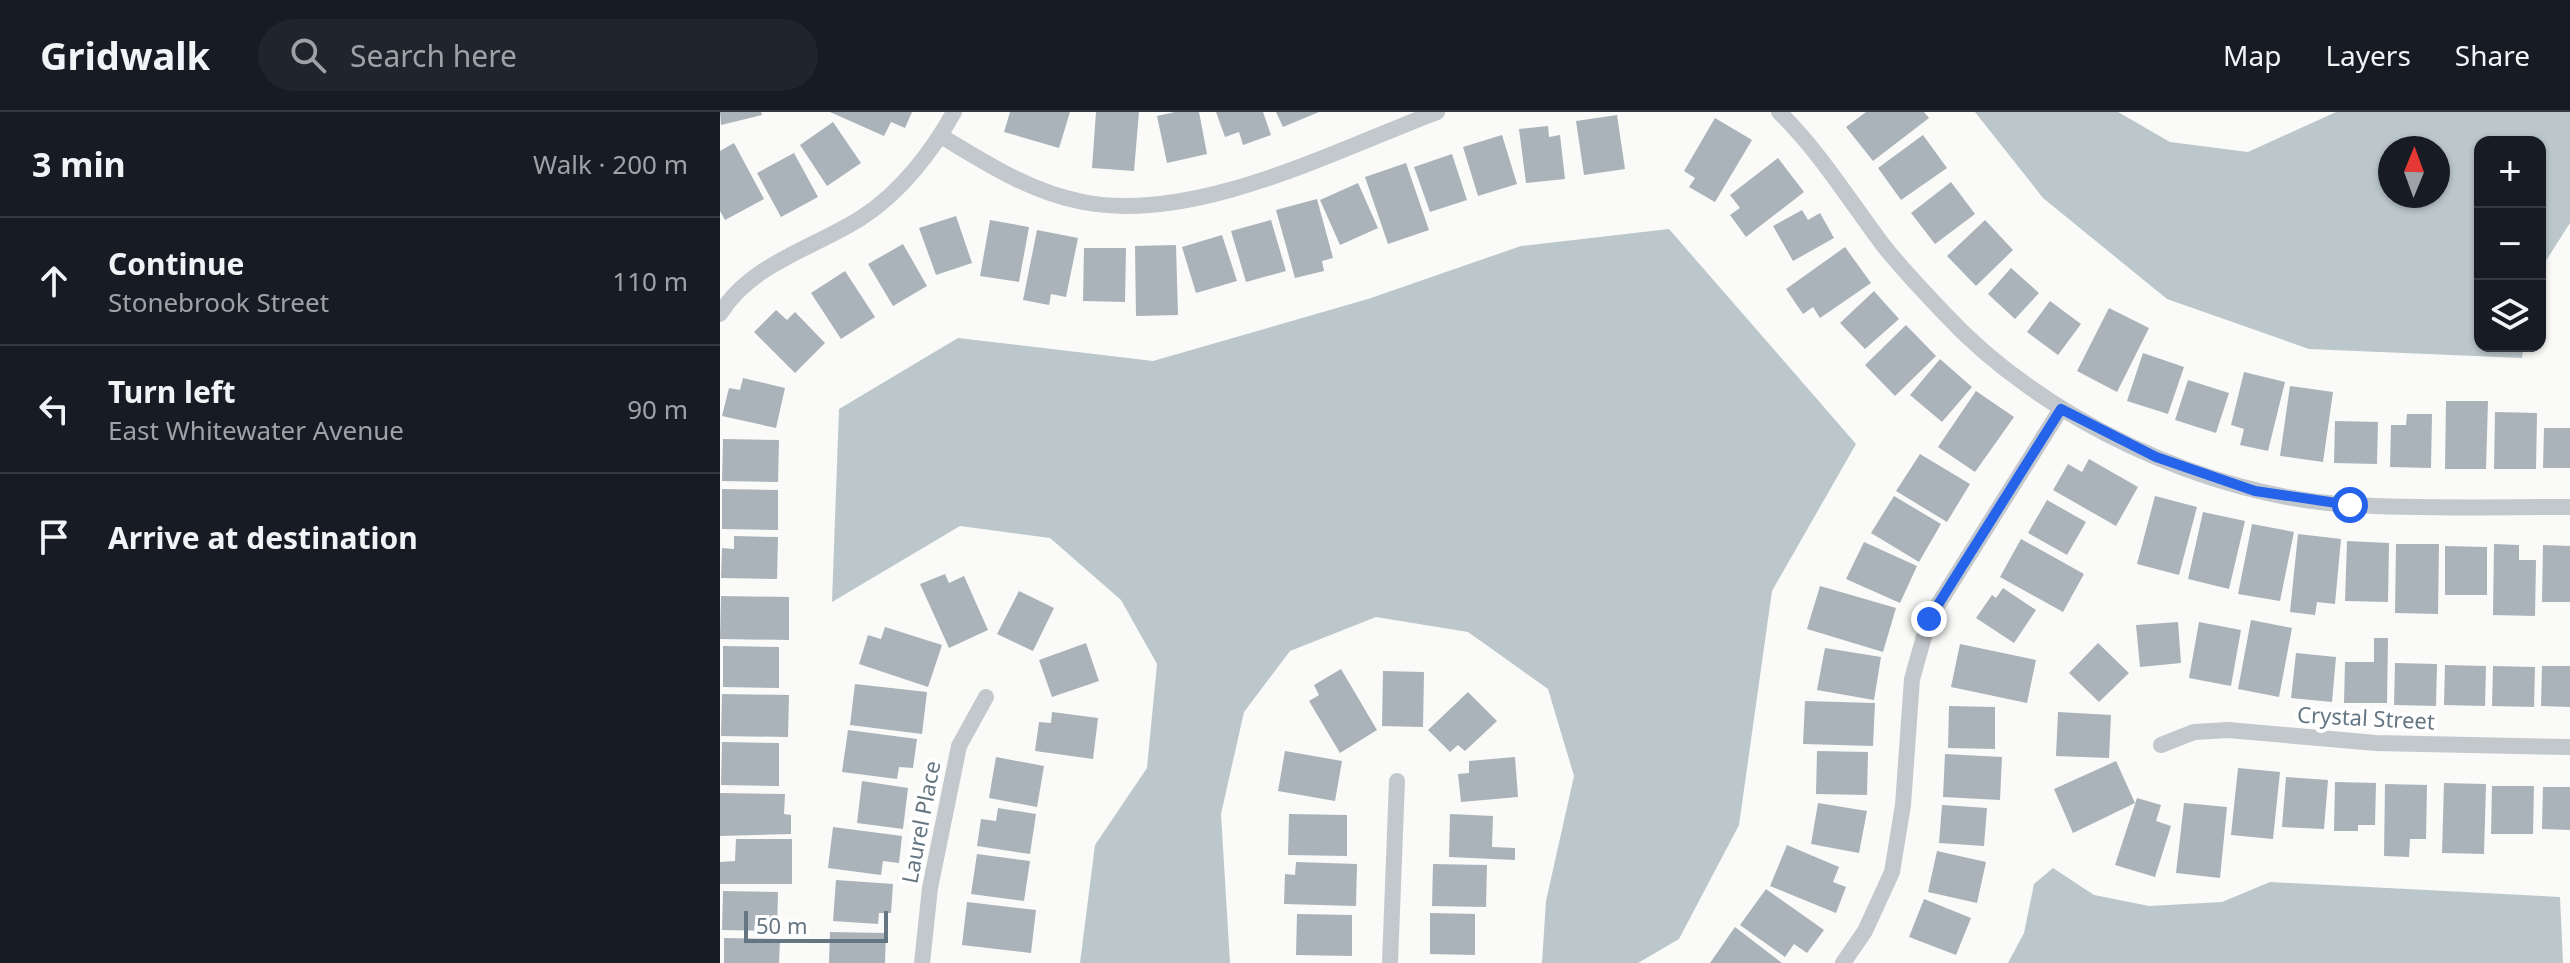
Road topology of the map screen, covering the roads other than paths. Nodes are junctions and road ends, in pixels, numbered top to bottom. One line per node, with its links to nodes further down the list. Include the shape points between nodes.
1 (954, 112): 4 (street)
2 (1437, 112): 4 (street, via 1219,195 1142,206 1083,203 1014,180)
3 (1779, 112): 6 (street, via 1810,142 1885,247 1947,316)
4 (941, 136): 5 (street, via 899,187 862,217 755,275)
5 (723, 303)
6 (2061, 409): 7 (street, via 2156,457 2255,491 2350,505); 14 (street, via 1929,619 1912,679 1903,805 1892,872 1865,931)
7 (2570, 507)
8 (986, 697): 12 (street, Laurel Place, via 959,746 930,888)
9 (2161, 745): 10 (street, Crystal Street, via 2194,732 2228,730 2376,743)
10 (2570, 747)
11 (1397, 781): 13 (street)
12 (922, 963)
13 (1390, 963)
14 (1843, 963)

